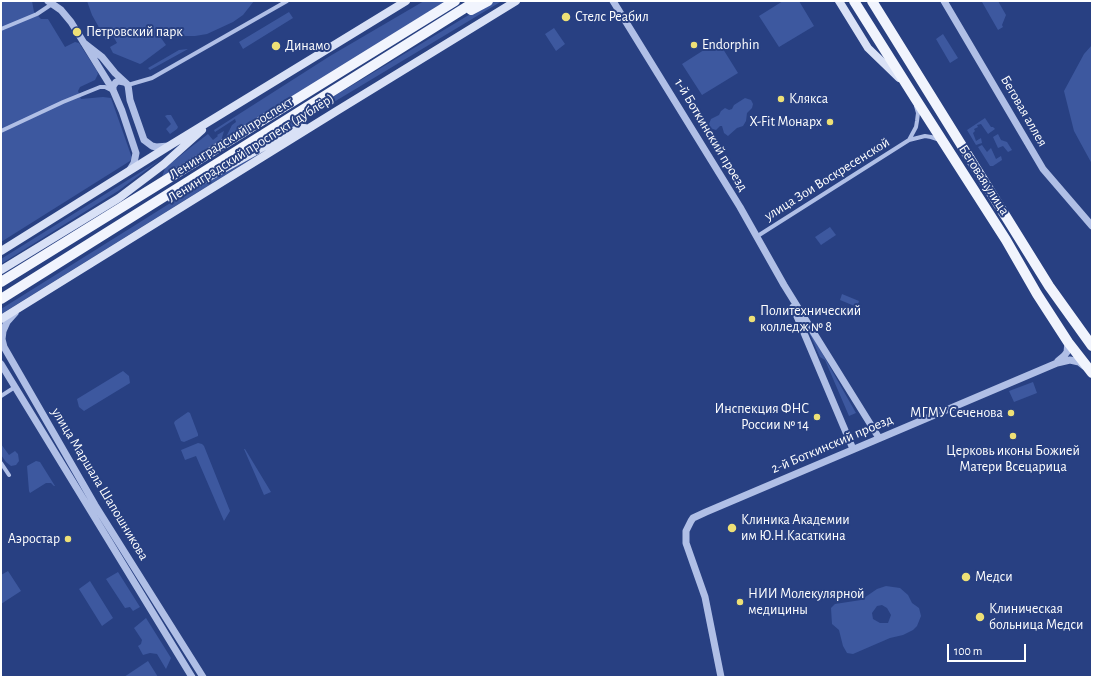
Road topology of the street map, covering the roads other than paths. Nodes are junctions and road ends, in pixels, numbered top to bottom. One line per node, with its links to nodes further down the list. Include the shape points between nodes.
1 (287, 1): 20 (street, via 152,78)
2 (406, 1): 25 (main road)
3 (455, 1): 36 (main road, Ленинградский проспект)
4 (476, 1): 17 (main road, Ленинградский проспект)
5 (488, 1): 17 (main road)
6 (512, 1): 15 (main road)
7 (516, 1): 15 (main road, Ленинградский проспект (дублёр))
8 (612, 1): 33 (street, 1-й Боткинский проезд)
9 (839, 1): 21 (main road, via 868,48)
10 (854, 1): 21 (main road, Беговая улица)
11 (872, 1): 18 (main road, Беговая улица)
12 (876, 1): 18 (main road, Беговая улица)
13 (944, 1): 32 (street, Беговая аллея, via 1043,169)
14 (50, 2): 16 (street, via 37,14); 19 (street, via 66,15)
15 (495, 14): 24 (main road, Ленинградский проспект (дублёр))
16 (1, 29)
17 (430, 30): 31 (main road, Ленинградский проспект)
18 (896, 40): 42 (main road, Беговая улица, via 1049,286)
19 (84, 43): 20 (street, via 102,57); 22 (street)
20 (127, 86): 22 (street, via 116,82 113,86); 22 (street, via 127,95 122,97); 29 (street, via 144,140 156,147)
21 (908, 87): 23 (main road, Беговая улица)
22 (114, 92): 26 (street, via 100,87); 30 (street, via 136,153 134,163)
23 (914, 98): 27 (street, улица Зои Воскресенской, via 918,114 916,127); 28 (main road, Беговая улица)
24 (335, 112): 31 (main road, via 283,136 169,199); 39 (main road, Ленинградский проспект (дублёр))
25 (217, 117): 29 (main road); 35 (main road, Ленинградский проспект, via 164,164 119,198)
26 (1, 131)
27 (909, 140): 28 (street, улица Зои Воскресенской, via 924,136); 33 (street, улица Зои Воскресенской)
28 (944, 142): 41 (main road, Беговая улица)
29 (169, 146): 30 (main road)
30 (128, 171): 34 (main road)
31 (132, 216): 38 (main road, Ленинградский проспект)
32 (1092, 226)
33 (756, 237): 37 (street, 1-й Боткинский проезд)
34 (1, 251)
35 (1, 270)
36 (1, 282)
37 (784, 285): 48 (street, 1-й Боткинский проезд); 49 (street, 1-й Боткинский проезд)
38 (1, 299)
39 (24, 305): 40 (main road, Ленинградский проспект (дублёр)); 53 (street, улица Маршала Шапошникова, via 4,327 4,347 95,505)
40 (1, 319)
41 (1068, 342): 43 (street, 2-й Боткинский проезд, via 1064,356); 45 (main road, Беговая улица)
42 (1092, 346)
43 (1056, 363): 45 (street, 2-й Боткинский проезд, via 1074,360); 48 (street, 2-й Боткинский проезд)
44 (1, 364): 46 (street, улица Маршала Шапошникова)
45 (1090, 371)
46 (15, 387): 47 (street); 52 (street, улица Маршала Шапошникова)
47 (1, 396)
48 (879, 438): 49 (street, 2-й Боткинский проезд)
49 (853, 449): 54 (street, 2-й Боткинский проезд, via 696,516 691,521 686,531 686,543 705,597)
50 (1, 463): 51 (street)
51 (9, 475)
52 (192, 677)
53 (202, 677)
54 (721, 677)

